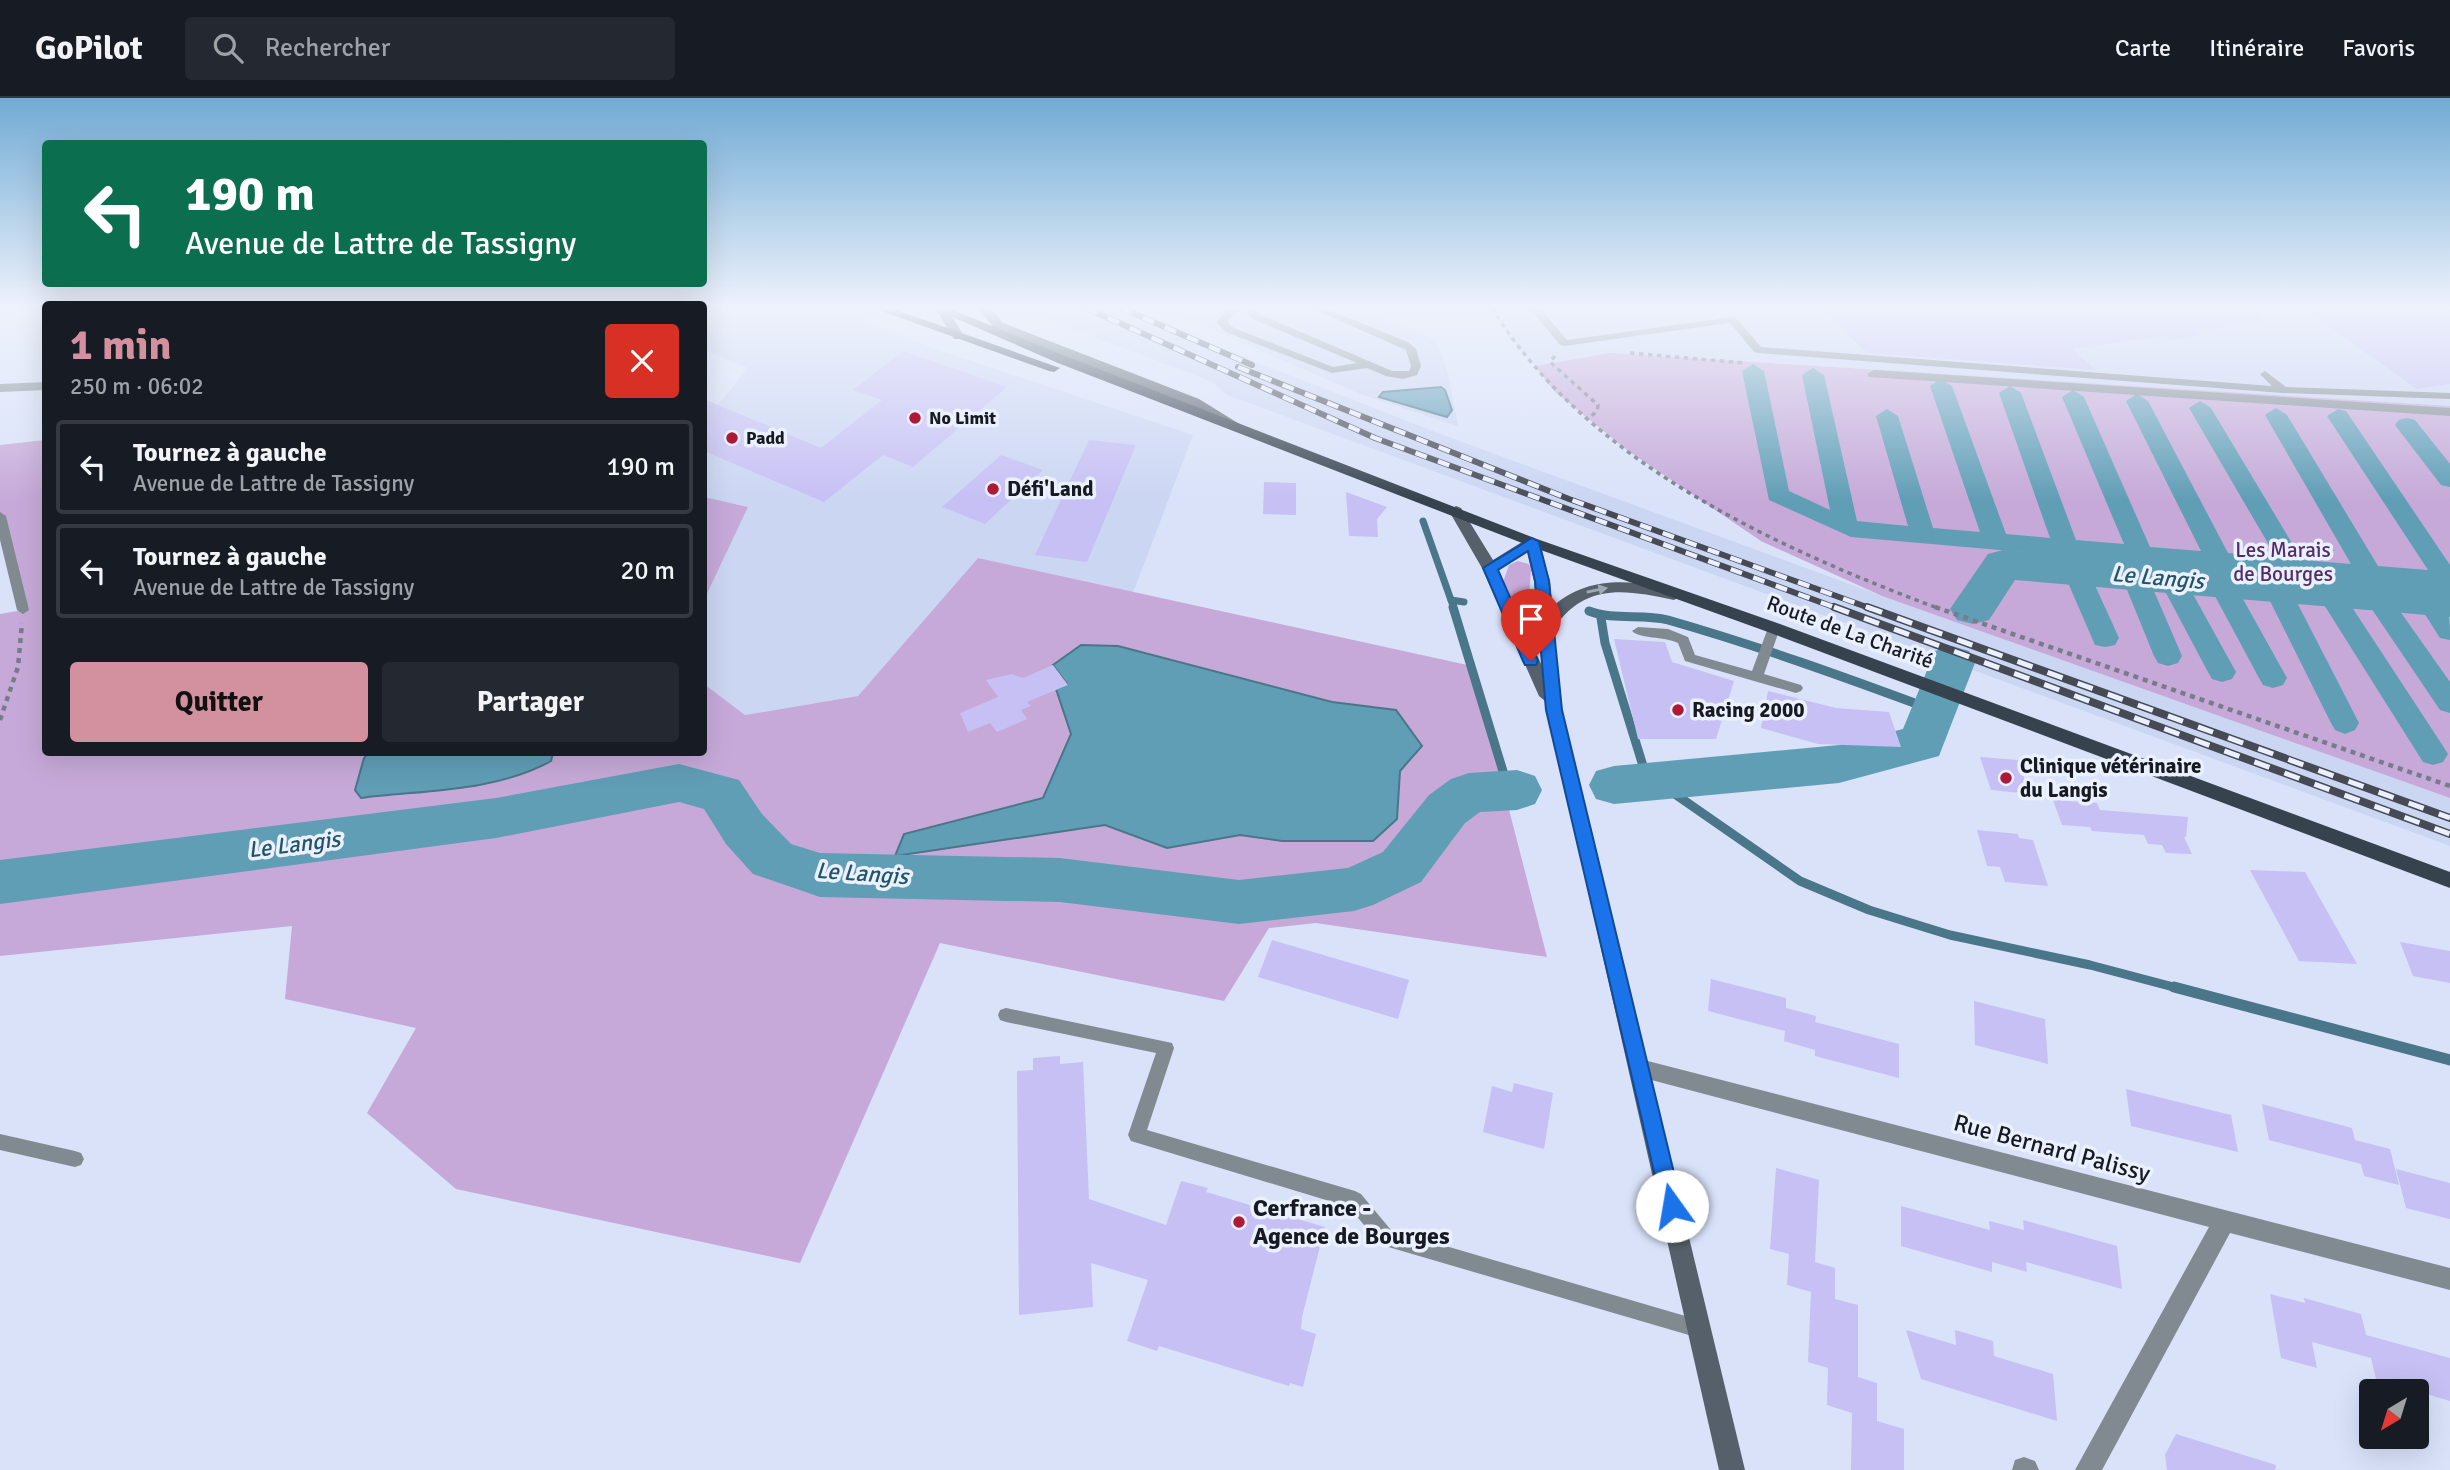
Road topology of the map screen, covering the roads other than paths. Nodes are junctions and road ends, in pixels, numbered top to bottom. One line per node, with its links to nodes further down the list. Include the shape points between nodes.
1 (1065, 372): 14 (main road, Route de La Charité)
2 (1095, 372): 14 (main road, Route de La Charité)
3 (1117, 372): 14 (main road, via 1194,402)
4 (1391, 372): 5 (lane, via 1404,376)
5 (1413, 372)
6 (2047, 372): 11 (lane)
7 (1874, 374): 13 (street)
8 (2265, 374): 11 (lane)
9 (42, 386): 10 (street)
10 (0, 388)
11 (2283, 390): 12 (lane)
12 (2450, 396)
13 (2450, 412)
14 (1234, 425): 15 (main road, Route de La Charité)
15 (1456, 511): 17 (main road, Route de La Charité); 18 (main road)
16 (0, 516): 20 (lane)
17 (1532, 542): 18 (main road); 19 (main road, Route de La Charité); 21 (main road, via 1542,581)
18 (1490, 568): 26 (main road)
19 (1675, 595): 21 (main road, one-way to 19, via 1558,607 1588,591 1622,586); 23 (main road, Route de La Charité)
20 (23, 610)
21 (1545, 629): 26 (main road)
22 (1638, 631): 24 (lane, via 1668,633 1683,640 1690,658)
23 (1769, 641): 24 (lane); 27 (main road, Route de La Charité, via 1908,677)
24 (1756, 677): 25 (lane)
25 (1796, 688)
26 (1554, 710): 29 (main road)
27 (2450, 880)
28 (1006, 1015): 34 (lane, via 1166,1048 1137,1135 1355,1200 1385,1237)
29 (1640, 1068): 32 (street, Rue Bernard Palissy); 34 (main road)
30 (0, 1142): 31 (lane)
31 (75, 1159)
32 (2225, 1220): 33 (street, Rue Bernard Palissy); 36 (street)
33 (2450, 1279)
34 (1699, 1329): 35 (main road)
35 (1732, 1470)
36 (2088, 1470)

